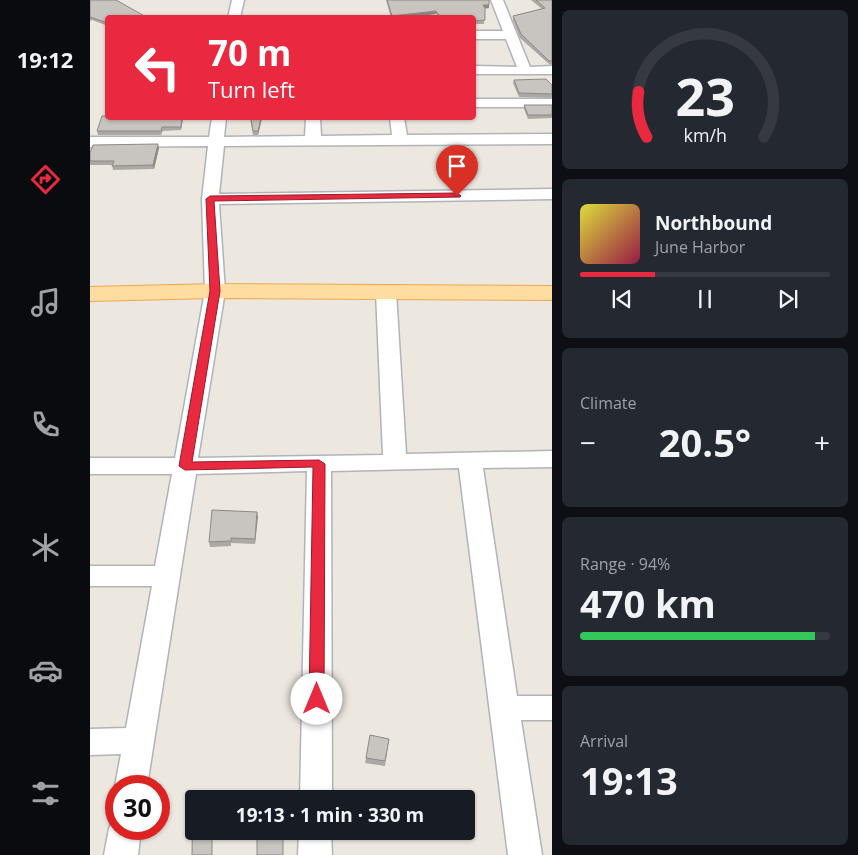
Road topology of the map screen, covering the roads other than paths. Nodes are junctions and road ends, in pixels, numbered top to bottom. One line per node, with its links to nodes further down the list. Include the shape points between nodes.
1 (238, 0): 3 (street)
2 (497, 0): 5 (street)
3 (235, 15)
4 (476, 35): 5 (street)
5 (512, 35): 8 (street)
6 (476, 70): 8 (street)
7 (552, 70): 8 (street)
8 (525, 71)
9 (476, 103): 10 (street)
10 (552, 103)
11 (219, 120): 17 (street)
12 (313, 120): 14 (street)
13 (397, 120): 15 (street)
14 (314, 139): 15 (street); 17 (street)
15 (400, 139): 16 (street)
16 (552, 139)
17 (216, 140): 18 (street); 20 (street)
18 (90, 142)
19 (552, 194): 20 (street)
20 (210, 199): 21 (street)
21 (215, 291): 22 (main road); 24 (main road); 30 (street)
22 (386, 292): 23 (main road); 27 (street)
23 (552, 293)
24 (90, 294)
25 (552, 459): 26 (street)
26 (470, 461): 27 (street); 33 (street)
27 (395, 462): 28 (street)
28 (319, 464): 30 (street); 38 (street)
29 (90, 466): 30 (street)
30 (185, 466): 32 (street)
31 (90, 576): 32 (street)
32 (168, 576): 35 (street)
33 (505, 708): 34 (street); 43 (street)
34 (552, 708)
35 (137, 741): 36 (street); 37 (street)
36 (90, 742)
37 (132, 775)
38 (316, 790)
39 (123, 840): 41 (street)
40 (315, 840): 42 (street)
41 (121, 855)
42 (315, 855)
43 (525, 855)

